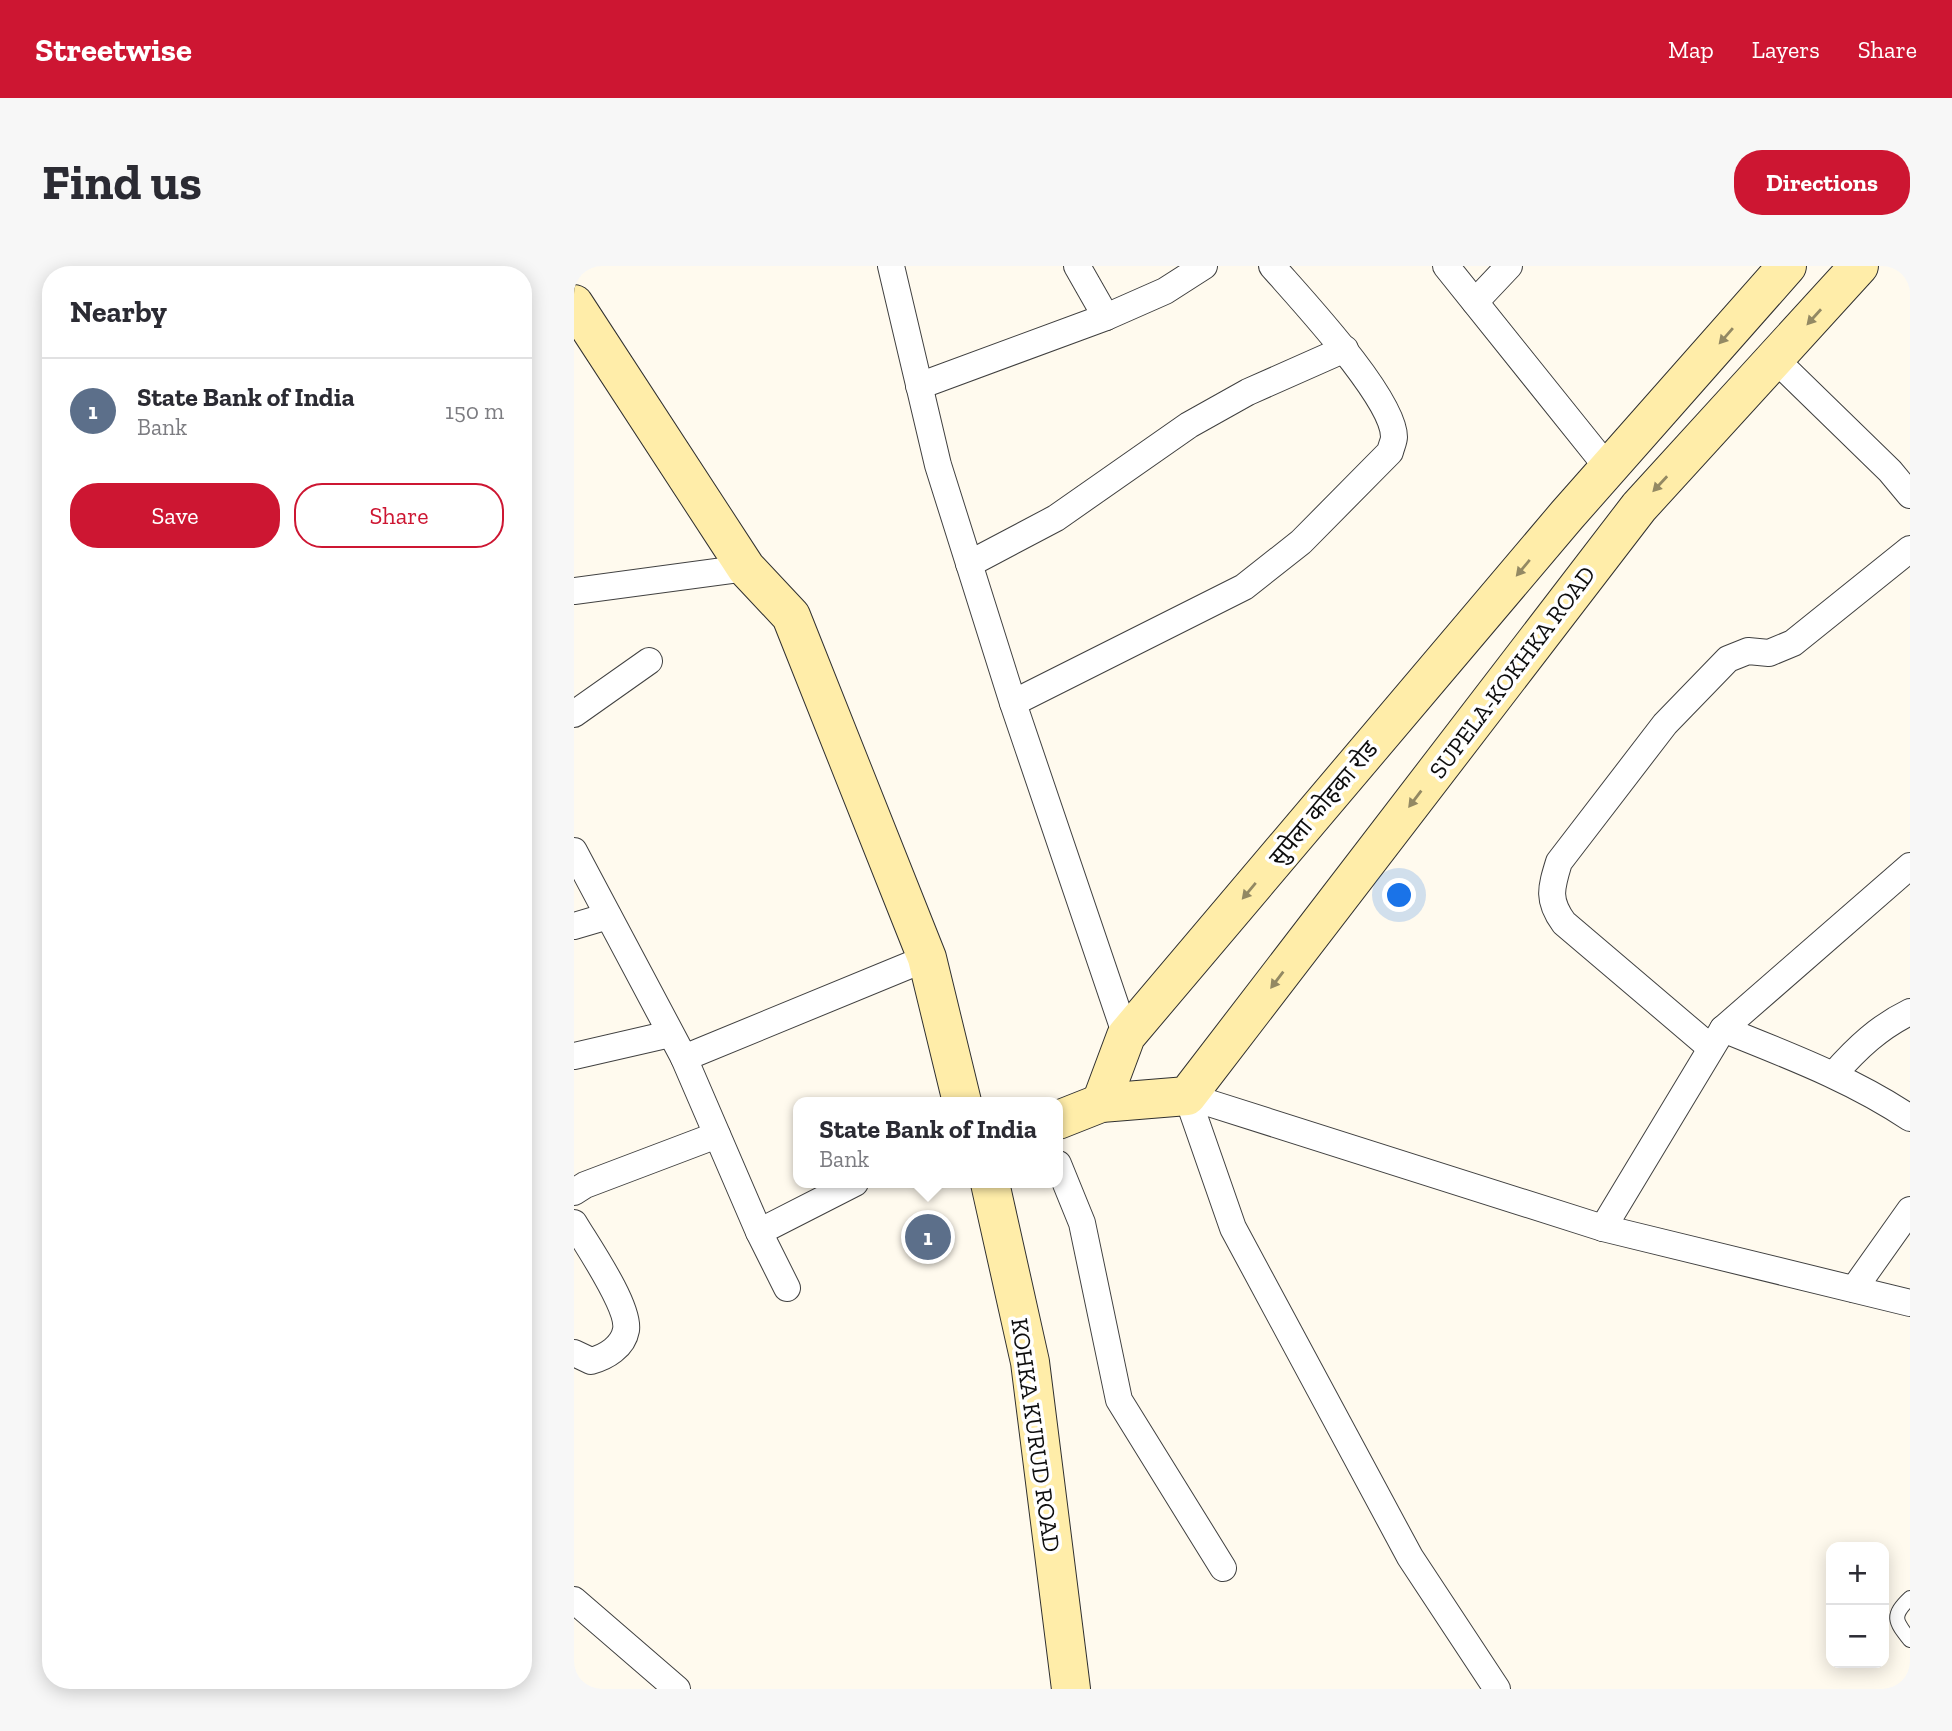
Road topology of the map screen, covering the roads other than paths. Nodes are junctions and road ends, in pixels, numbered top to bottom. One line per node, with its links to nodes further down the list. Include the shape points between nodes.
1 (891, 266): 14 (street)
2 (1077, 266): 11 (street)
3 (1204, 266): 11 (street, via 1165,291)
4 (1272, 266): 12 (street)
5 (1446, 266): 9 (street)
6 (1509, 266): 9 (street)
7 (1860, 266): 13 (street, SUPELA-KOKHKA ROAD, one-way to 13)
8 (1785, 267): 16 (street, one-way to 16)
9 (1475, 302): 16 (street)
10 (574, 304): 20 (street)
11 (1106, 317): 14 (street)
12 (1345, 349): 19 (street, via 1248,392 1189,425 1056,518); 23 (street, via 1384,409 1394,437 1390,452 1371,473 1301,542 1244,587)
13 (1775, 359): 15 (street); 37 (street, SUPELA-KOKHKA ROAD, one-way to 37, via 1639,507)
14 (919, 386): 19 (street)
15 (1900, 466): 17 (street)
16 (1608, 468): 32 (street, सुपेला कोहका रोड, one-way to 32)
17 (1910, 495)
18 (1910, 549): 33 (street, via 1793,643 1769,653 1748,651 1728,659 1665,724 1559,862 1551,898 1564,923)
19 (969, 564): 23 (street)
20 (746, 568): 21 (street); 29 (street, via 791,616)
21 (574, 591)
22 (649, 661): 24 (street)
23 (1013, 703): 32 (street)
24 (574, 714)
25 (574, 852): 27 (street)
26 (1910, 866): 33 (street)
27 (608, 916): 28 (street); 31 (street)
28 (574, 926)
29 (927, 958): 35 (street); 38 (street)
30 (1910, 1012): 36 (street, via 1859,1046)
31 (670, 1034): 34 (street); 35 (street)
32 (1126, 1036): 39 (street, सुपेला कोहका रोड)
33 (1717, 1038): 36 (street); 49 (street)
34 (574, 1056)
35 (684, 1058): 42 (street)
36 (1834, 1074): 41 (street)
37 (1188, 1096): 39 (street); 49 (street); 61 (street, via 1233,1228 1410,1557)
38 (961, 1097)
39 (1101, 1103): 40 (street)
40 (1063, 1118)
41 (1910, 1118)
42 (717, 1135): 46 (street); 50 (street)
43 (1063, 1176): 55 (street, via 1082,1223 1119,1400)
44 (845, 1188): 50 (street)
45 (991, 1188): 60 (street, KOHKA KURUD ROAD, via 1030,1362)
46 (574, 1192)
47 (1910, 1210): 52 (street)
48 (574, 1223): 54 (street, via 612,1286 627,1328 618,1347 606,1355 591,1361)
49 (1603, 1228): 52 (street)
50 (759, 1232): 51 (street)
51 (787, 1289)
52 (1854, 1289): 53 (street)
53 (1910, 1303)
54 (574, 1353)
55 (1223, 1568)
56 (1910, 1598): 58 (lane, via 1896,1617)
57 (574, 1600): 59 (street)
58 (1910, 1640)
59 (662, 1685)
60 (1071, 1689)
61 (1497, 1689)

